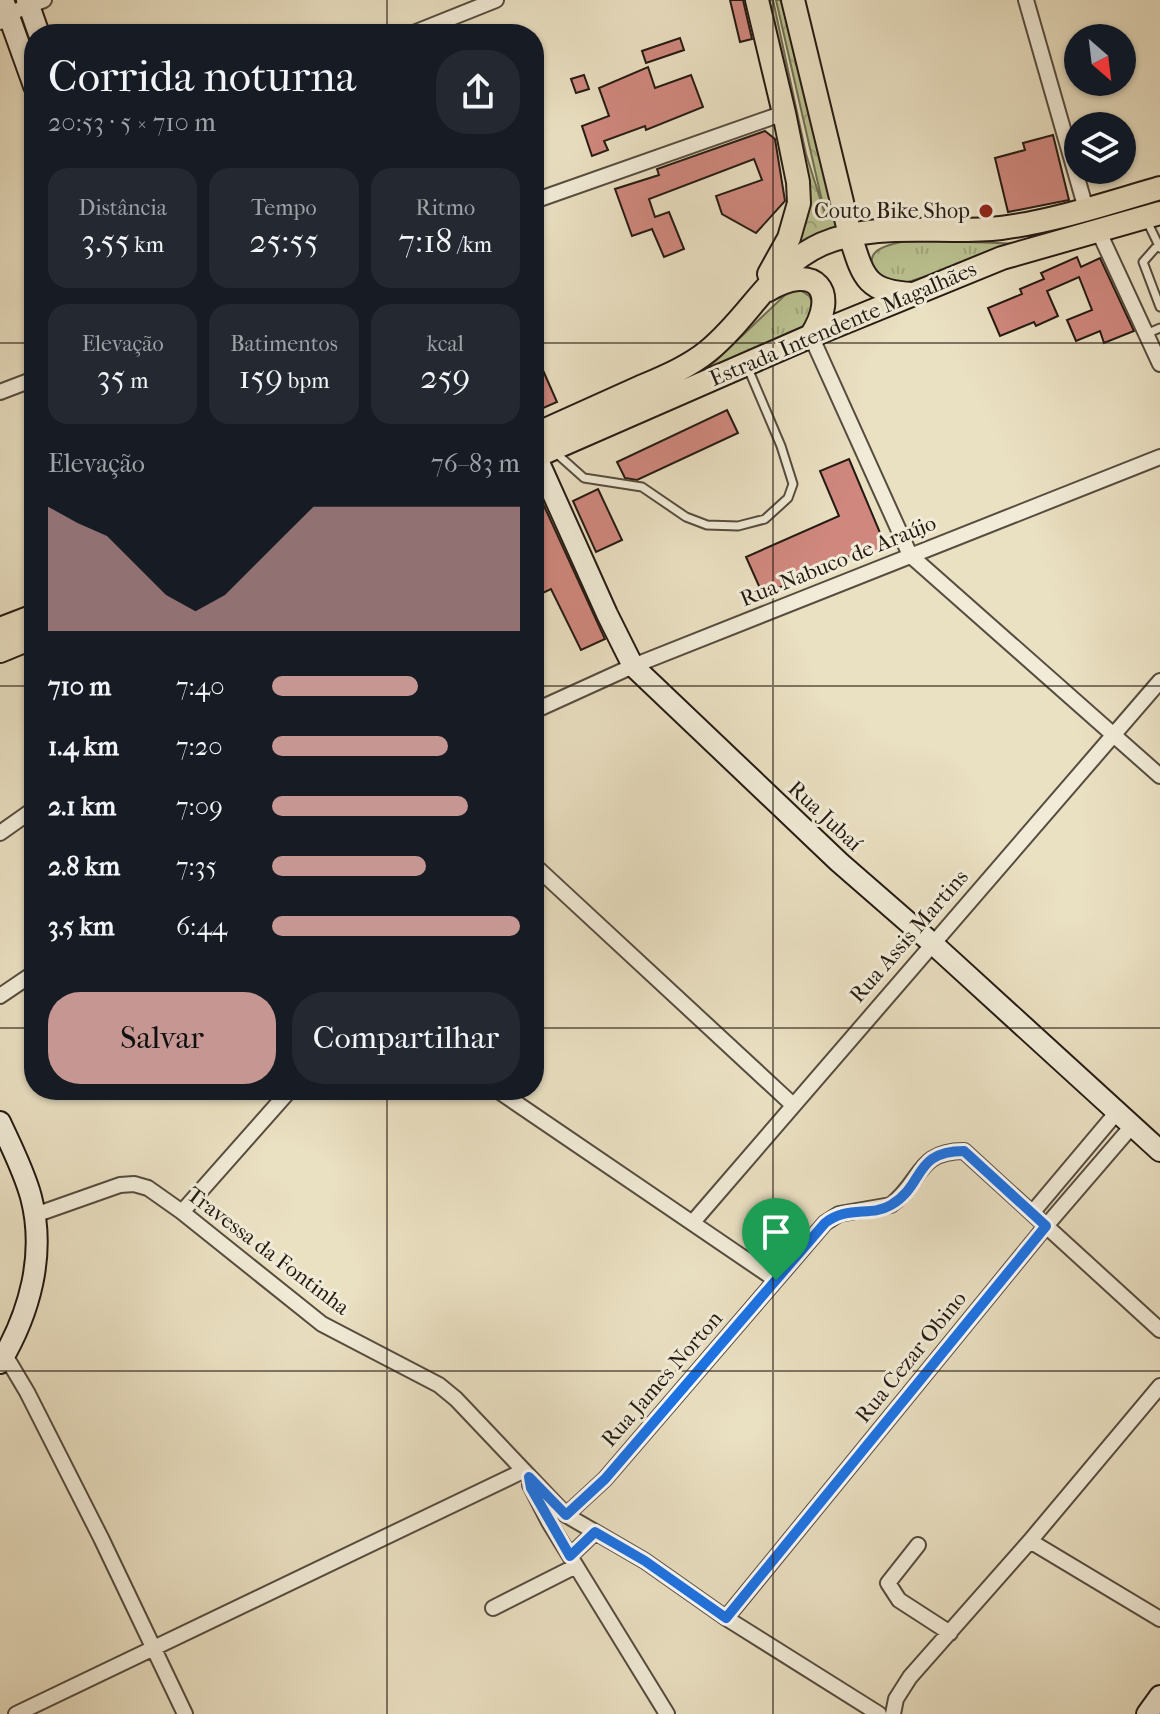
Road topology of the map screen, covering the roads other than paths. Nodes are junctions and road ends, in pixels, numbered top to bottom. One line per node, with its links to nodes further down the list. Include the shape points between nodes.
1 (496, 0): 8 (street)
2 (757, 0): 10 (main road)
3 (793, 0): 16 (main road)
4 (1026, 0): 13 (street)
5 (33, 2): 6 (street); 7 (street)
6 (4, 12): 9 (street)
7 (37, 24)
8 (436, 24)
9 (24, 61)
10 (784, 113): 12 (street); 19 (main road, via 799,203 789,238)
11 (1160, 188): 13 (main road, Estrada Intendente Magalhães)
12 (544, 197)
13 (1086, 209): 16 (main road, Estrada Intendente Magalhães, via 1003,228)
14 (1153, 215): 15 (main road, Estrada Intendente Magalhães); 17 (lane)
15 (1098, 230): 18 (main road, Estrada Intendente Magalhães, via 1002,258); 21 (street)
16 (850, 235): 18 (main road, via 861,270 872,285 884,292); 19 (main road, Estrada Intendente Magalhães, via 803,253)
17 (1159, 246): 20 (lane, via 1143,262)
18 (913, 294): 22 (main road, Estrada Intendente Magalhães)
19 (755, 300): 22 (main road, via 787,280 812,281 825,299); 27 (main road, Estrada Intendente Magalhães, via 706,353)
20 (1160, 307)
21 (1153, 331): 24 (street)
22 (811, 336): 23 (main road, Estrada Intendente Magalhães); 32 (street)
23 (746, 364): 28 (main road, Estrada Intendente Magalhães); 29 (lane, via 793,484 788,498 765,519 738,526 707,525 642,487 584,478)
24 (1160, 364)
25 (24, 383): 26 (street)
26 (0, 392)
27 (544, 446)
28 (544, 447)
29 (544, 452)
30 (1160, 457): 32 (street, Rua Nabuco de Araújo)
31 (544, 461): 37 (street, Rua Jubaí)
32 (910, 555): 37 (street, Rua Nabuco de Araújo); 40 (street)
33 (24, 620): 34 (main road)
34 (0, 629)
35 (24, 641): 36 (main road)
36 (0, 651)
37 (633, 666): 39 (street, Rua Nabuco de Araújo); 45 (street, Rua Jubaí)
38 (1160, 681): 40 (street, Rua Assis Martins)
39 (544, 706)
40 (1114, 734): 41 (street); 45 (street, Rua Assis Martins)
41 (1160, 776)
42 (24, 816): 43 (street)
43 (0, 833)
44 (544, 874): 50 (street)
45 (932, 943): 50 (street, Rua Assis Martins); 51 (street, Rua Jubaí)
46 (24, 980): 47 (street)
47 (0, 996)
48 (281, 1100): 54 (street)
49 (512, 1100): 57 (street)
50 (793, 1105): 57 (street, Rua Assis Martins)
51 (1125, 1119): 53 (street, Rua Jubaí); 55 (street); 58 (street, Rua Cezar Obino)
52 (0, 1122): 56 (street)
53 (1160, 1151)
54 (182, 1212): 56 (street, Travessa da Fontinha, via 134,1184 101,1190); 63 (street, Travessa da Fontinha, via 322,1324 439,1385)
55 (1032, 1213): 58 (street, Rua James Norton); 59 (street, Rua James Norton, via 964,1151 944,1152 930,1159 891,1205 832,1218)
56 (35, 1215): 61 (street, via 30,1295)
57 (693, 1222): 59 (street)
58 (1046, 1226): 60 (street, Rua James Norton); 70 (street, Rua Cezar Obino)
59 (776, 1280): 64 (street, Rua James Norton, via 605,1479)
60 (1160, 1330)
61 (2, 1355): 73 (street)
62 (1160, 1386): 66 (street)
63 (526, 1474): 64 (street, Travessa da Fontinha); 68 (street, Travessa da Fontinha); 73 (street)
64 (566, 1515): 65 (street, Travessa da Fontinha)
65 (595, 1532): 68 (street); 70 (street, Travessa da Fontinha)
66 (1030, 1541): 71 (street); 72 (street)
67 (918, 1545): 72 (street, via 888,1583 899,1600)
68 (573, 1561): 69 (street); 77 (street, Travessa da Fontinha)
69 (493, 1608)
70 (726, 1618): 78 (street, Travessa da Fontinha)
71 (1160, 1619)
72 (950, 1633): 79 (street, via 910,1677)
73 (155, 1650): 75 (street); 76 (street)
74 (1160, 1696): 80 (street)
75 (16, 1714)
76 (185, 1714)
77 (667, 1714)
78 (879, 1714)
79 (893, 1714)
80 (1147, 1714)

